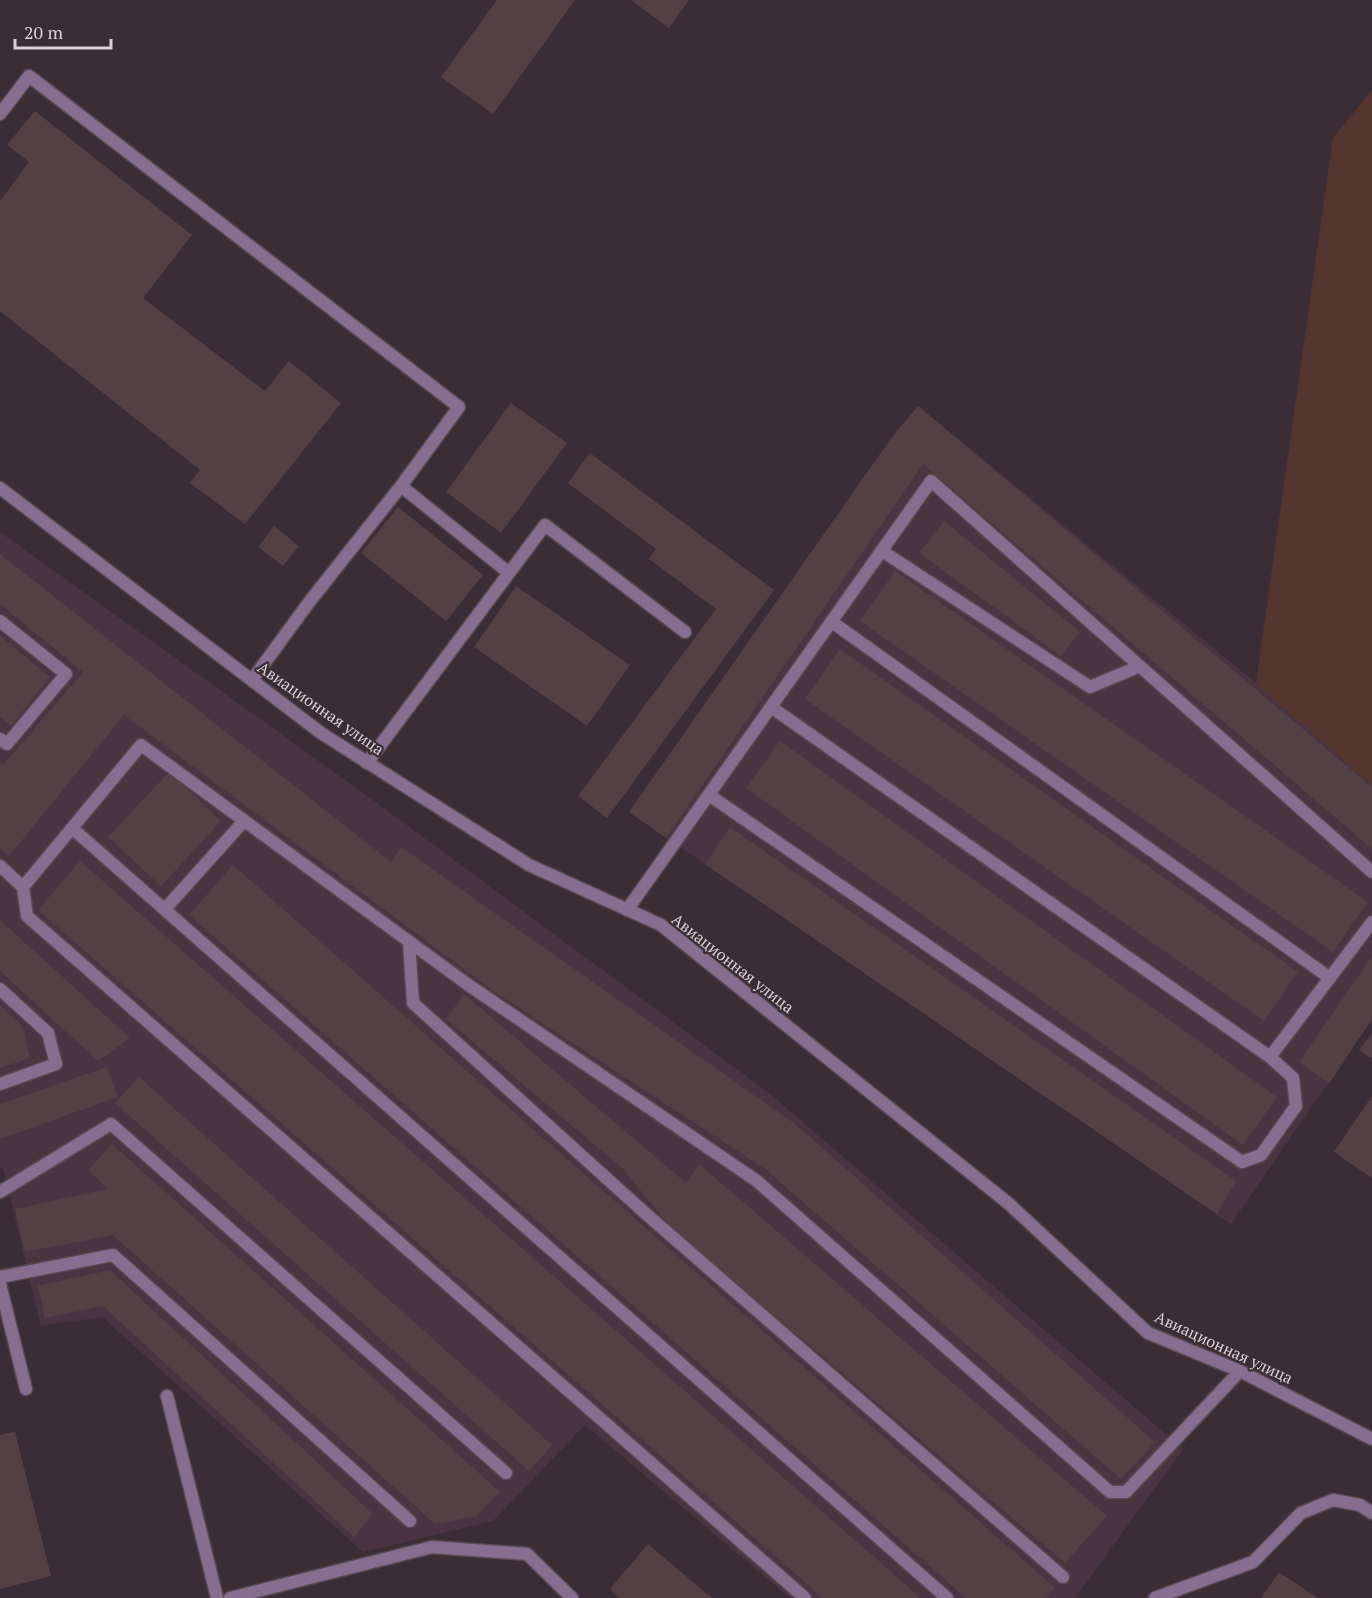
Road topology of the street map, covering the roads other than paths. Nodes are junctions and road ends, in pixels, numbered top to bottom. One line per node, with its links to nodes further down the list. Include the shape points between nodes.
1 (0, 114): 2 (street, via 29,76 459,407)
2 (400, 486): 5 (street); 10 (street)
3 (0, 488): 10 (street, Авиационная улица)
4 (882, 551): 7 (street); 9 (street, via 1090,687); 9 (street, via 931,482)
5 (509, 573): 8 (street, via 545,525); 13 (street)
6 (0, 621): 12 (street, via 66,674 7,744)
7 (832, 622): 11 (street); 24 (street)
8 (685, 632)
9 (1140, 666): 18 (street)
10 (252, 680): 13 (street, Авиационная улица)
11 (771, 707): 14 (street); 26 (street)
12 (0, 739)
13 (368, 763): 21 (street, Авиационная улица, via 529,865)
14 (709, 795): 21 (street); 26 (street, via 1242,1162 1261,1155 1296,1106 1293,1078)
15 (244, 820): 16 (street, via 141,745); 20 (street); 23 (street)
16 (72, 828): 19 (street); 20 (street)
17 (0, 866): 19 (street)
18 (1372, 872)
19 (23, 887): 42 (street, via 27,916)
20 (165, 909): 43 (street)
21 (627, 910): 31 (street, Авиационная улица, via 661,925 1008,1203 1148,1333)
22 (1372, 922): 24 (street)
23 (409, 942): 31 (street, via 757,1181 1110,1492 1126,1492); 38 (street, via 413,1003 645,1213)
24 (1330, 978): 26 (street)
25 (0, 989): 27 (street, via 48,1033 56,1064)
26 (1270, 1057)
27 (0, 1084)
28 (0, 1192): 35 (street, via 111,1124)
29 (0, 1277): 37 (street, via 113,1255)
30 (0, 1284): 32 (street)
31 (1240, 1371): 34 (street, Авиационная улица)
32 (26, 1389)
33 (167, 1396): 39 (street)
34 (1372, 1439)
35 (507, 1473)
36 (1372, 1513): 44 (street, via 1360,1505 1333,1500 1301,1513 1253,1562)
37 (410, 1521)
38 (1063, 1577)
39 (217, 1598)
40 (230, 1598): 41 (street, via 432,1547 527,1554)
41 (572, 1598)
42 (806, 1598)
43 (947, 1598)
44 (1155, 1598)

